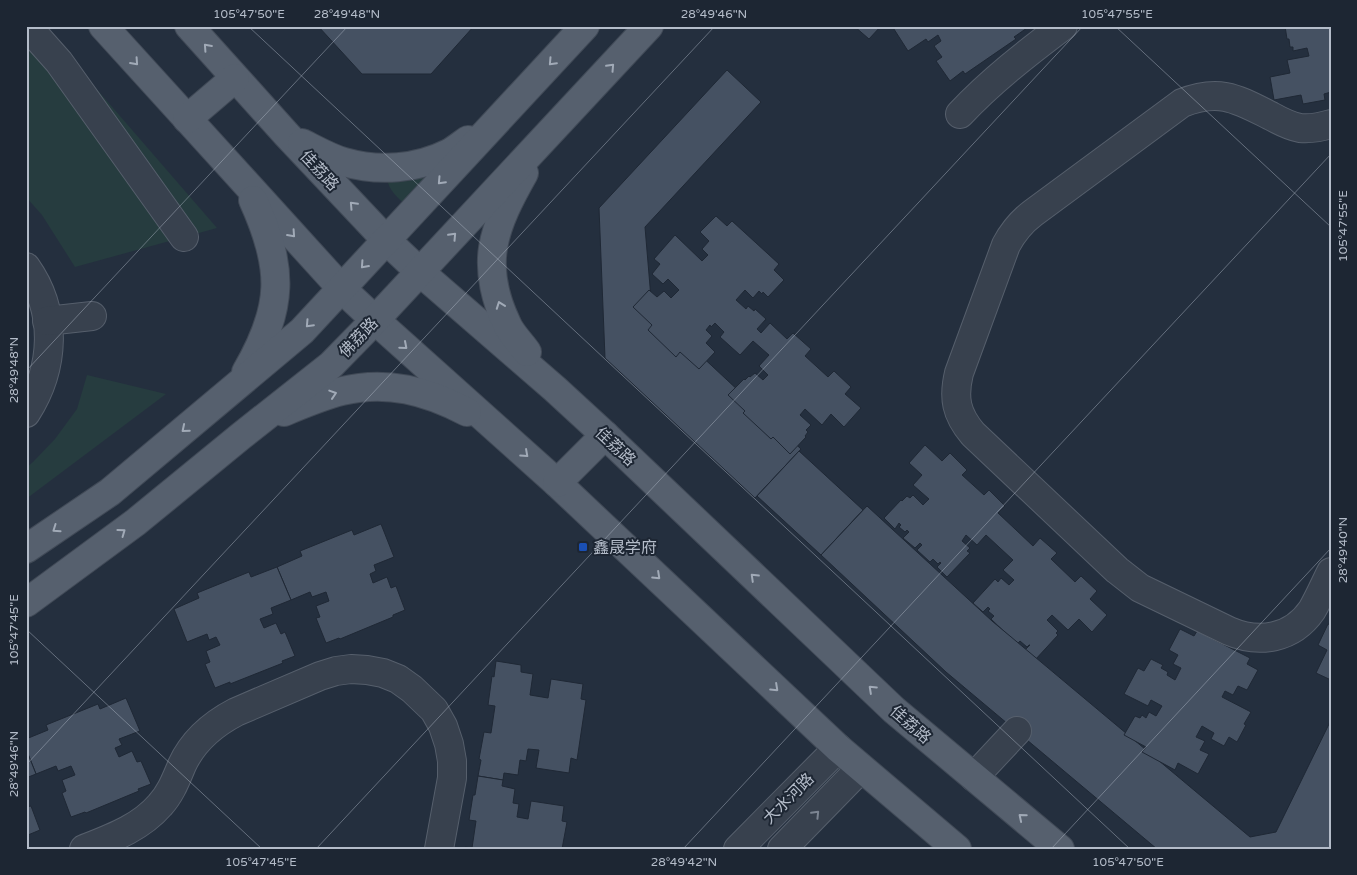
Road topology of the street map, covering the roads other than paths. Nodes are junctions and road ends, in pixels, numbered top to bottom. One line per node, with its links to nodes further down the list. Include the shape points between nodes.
1 (27, 26): 15 (street, via 59,62)
2 (103, 26): 9 (main road, one-way to 9)
3 (189, 26): 7 (main road, 佳荔路, one-way to 3)
4 (585, 26): 10 (main road, one-way to 10)
5 (649, 26): 13 (main road, 佛荔路, one-way to 5)
6 (1063, 26): 8 (street, via 977,96)
7 (235, 78): 9 (main road); 12 (main road, 佳荔路)
8 (960, 114)
9 (187, 119): 14 (main road)
10 (497, 121): 12 (main road, via 450,152 414,165 393,168 344,162); 16 (main road, one-way to 16)
11 (1331, 124): 31 (street, via 1316,128 1292,126 1242,102 1217,96 1182,103 1033,212 1013,232 956,384 957,406 973,434 1140,588 1241,636 1267,638 1292,629 1303,620)
12 (287, 135): 16 (main road, 佳荔路, one-way to 12)
13 (542, 141): 18 (main road, 佛荔路, one-way to 13); 24 (main road, one-way to 13, via 507,326 496,296 493,268 497,232 508,204)
14 (245, 183): 19 (main road, one-way to 19); 23 (main road, via 267,234 276,278 270,322 258,351)
15 (184, 237)
16 (386, 240): 18 (main road, 佳荔路); 19 (main road, one-way to 19)
17 (26, 266): 22 (street, via 38,288)
18 (420, 272): 21 (main road, 佛荔路); 24 (main road, 佳荔路)
19 (342, 289): 21 (main road); 23 (main road, one-way to 23, via 302,331)
20 (92, 316): 22 (street)
21 (375, 320): 26 (main road, one-way to 26); 28 (main road, 佛荔路, via 331,365)
22 (48, 321): 25 (street, via 49,354 44,377)
23 (237, 386): 30 (main road, one-way to 30, via 110,492)
24 (555, 389): 27 (main road, 佳荔路)
25 (26, 413)
26 (496, 427): 28 (main road, one-way to 26, via 278,414 308,402 342,391 386,386 446,401); 29 (main road, one-way to 29)
27 (605, 435): 29 (main road); 36 (main road, 佳荔路, one-way to 27, via 894,710)
28 (241, 436): 32 (main road, 佛荔路, one-way to 28, via 136,522)
29 (557, 483): 34 (main road, one-way to 34)
30 (26, 549)
31 (1331, 572)
32 (26, 603)
33 (1017, 731): 36 (street)
34 (838, 748): 35 (main road); 39 (street, 大水河路)
35 (861, 768): 40 (street, 大水河路, one-way to 35); 41 (main road)
36 (974, 777): 42 (main road, 佳荔路, one-way to 36)
37 (84, 849): 38 (street, via 134,828 149,817 170,791 190,750 223,719 320,676 351,669 375,671 398,679 434,710 443,726 452,761 452,778)
38 (439, 849)
39 (738, 849)
40 (782, 849)
41 (957, 849)
42 (1060, 849)

